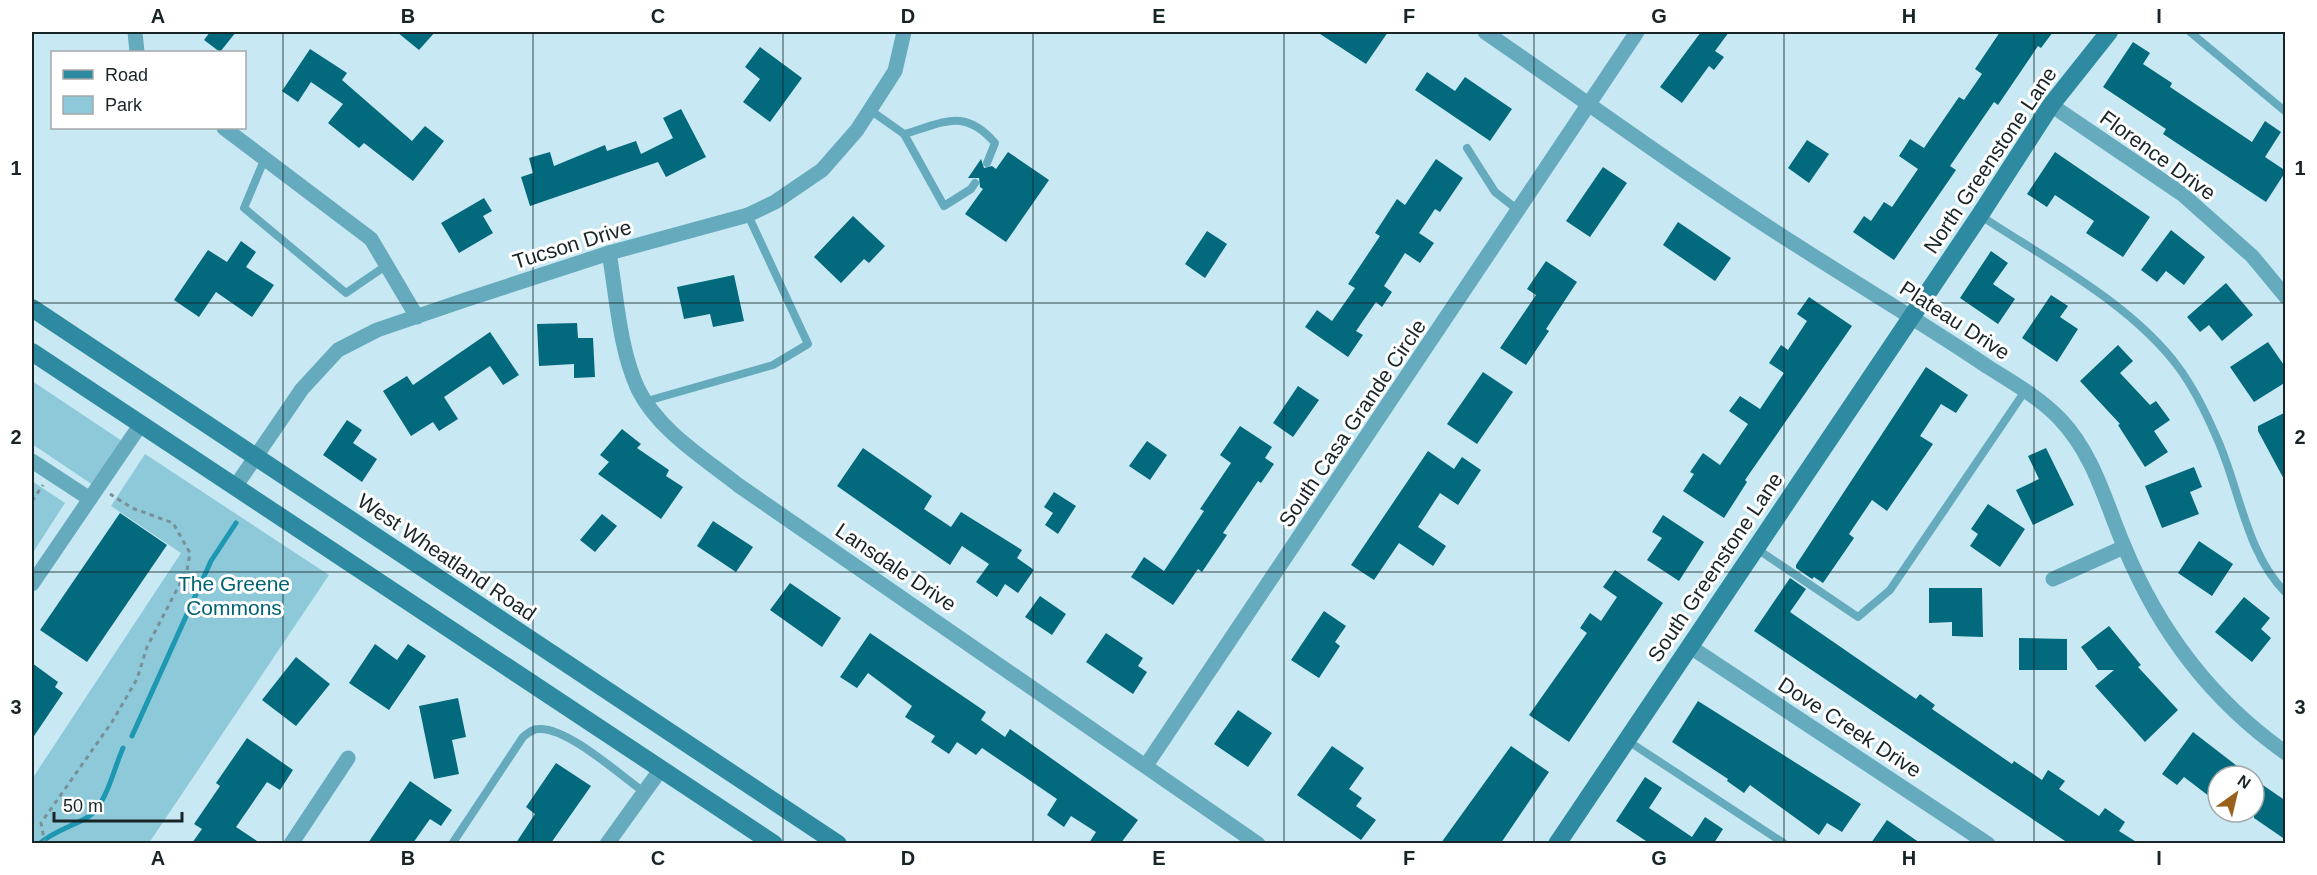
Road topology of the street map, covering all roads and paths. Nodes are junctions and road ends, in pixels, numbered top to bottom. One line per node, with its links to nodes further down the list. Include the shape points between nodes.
1 (135, 32): 7 (street)
2 (904, 32): 10 (street, Tucson Drive, via 895,71)
3 (1485, 32): 8 (street, Plateau Drive)
4 (1637, 32): 8 (street, South Casa Grande Circle)
5 (2109, 32): 9 (main road, North Greenstone Lane)
6 (2190, 32): 11 (lane)
7 (137, 51)
8 (1589, 103): 18 (street, South Casa Grande Circle); 25 (street, Plateau Drive, via 1799,248)
9 (2051, 105): 20 (main road, North Greenstone Lane); 23 (street, Florence Drive, via 2182,194 2252,256)
10 (870, 110): 13 (lane); 19 (street, Tucson Drive, via 822,171)
11 (2286, 112)
12 (225, 129): 15 (street)
13 (904, 134): 16 (lane, via 963,120 981,126 995,143); 17 (lane, via 944,206)
14 (1467, 148): 18 (lane, via 1496,192)
15 (265, 158): 22 (street, via 371,239); 22 (lane, via 244,208 346,293)
16 (987, 163)
17 (975, 183)
18 (1520, 211): 44 (street, South Casa Grande Circle)
19 (748, 215): 21 (street, Tucson Drive); 29 (lane, via 808,344 773,365)
20 (1980, 215): 25 (main road, North Greenstone Lane); 39 (lane, via 2117,308 2154,339 2180,369 2216,436 2258,549)
21 (609, 253): 26 (street, Tucson Drive); 29 (street, Lansdale Drive, via 625,343 638,389)
22 (387, 265): 26 (street)
23 (2286, 297)
24 (32, 308): 31 (main road, West Wheatland Road)
25 (1912, 316): 28 (street, Plateau Drive); 36 (main road, South Greenstone Lane)
26 (417, 317): 31 (street, Tucson Drive, via 377,330 338,350 302,389)
27 (32, 352): 30 (main road)
28 (2025, 391): 35 (street, Plateau Drive, via 2058,417 2083,447); 36 (lane, via 1890,590 1858,616)
29 (647, 401): 44 (street, Lansdale Drive, via 680,439 738,485)
30 (141, 424): 33 (main road); 34 (street)
31 (256, 457): 33 (street, Tucson Drive); 53 (main road, West Wheatland Road)
32 (32, 461): 34 (street)
33 (235, 486): 45 (main road)
34 (94, 493): 38 (street); 48 (path, via 173,523 190,553 187,570 147,648 137,679 112,722 41,823)
35 (2124, 547): 37 (street); 42 (street, Plateau Drive, via 2154,609 2188,662 2232,708)
36 (1754, 548): 40 (main road, South Greenstone Lane)
37 (2053, 579)
38 (32, 584)
39 (2286, 593)
40 (1689, 646): 41 (main road, South Greenstone Lane); 56 (street, Dove Creek Drive)
41 (1626, 739): 47 (main road, South Greenstone Lane); 55 (lane)
42 (2286, 753)
43 (348, 758): 49 (street)
44 (1147, 764): 54 (street, Lansdale Drive)
45 (661, 769): 46 (street); 52 (main road)
46 (644, 792): 50 (lane, via 563,734 531,730); 51 (street)
47 (1564, 841)
48 (45, 843)
49 (291, 843)
50 (452, 843)
51 (607, 843)
52 (774, 843)
53 (838, 843)
54 (1258, 843)
55 (1785, 843)
56 (1988, 843)

